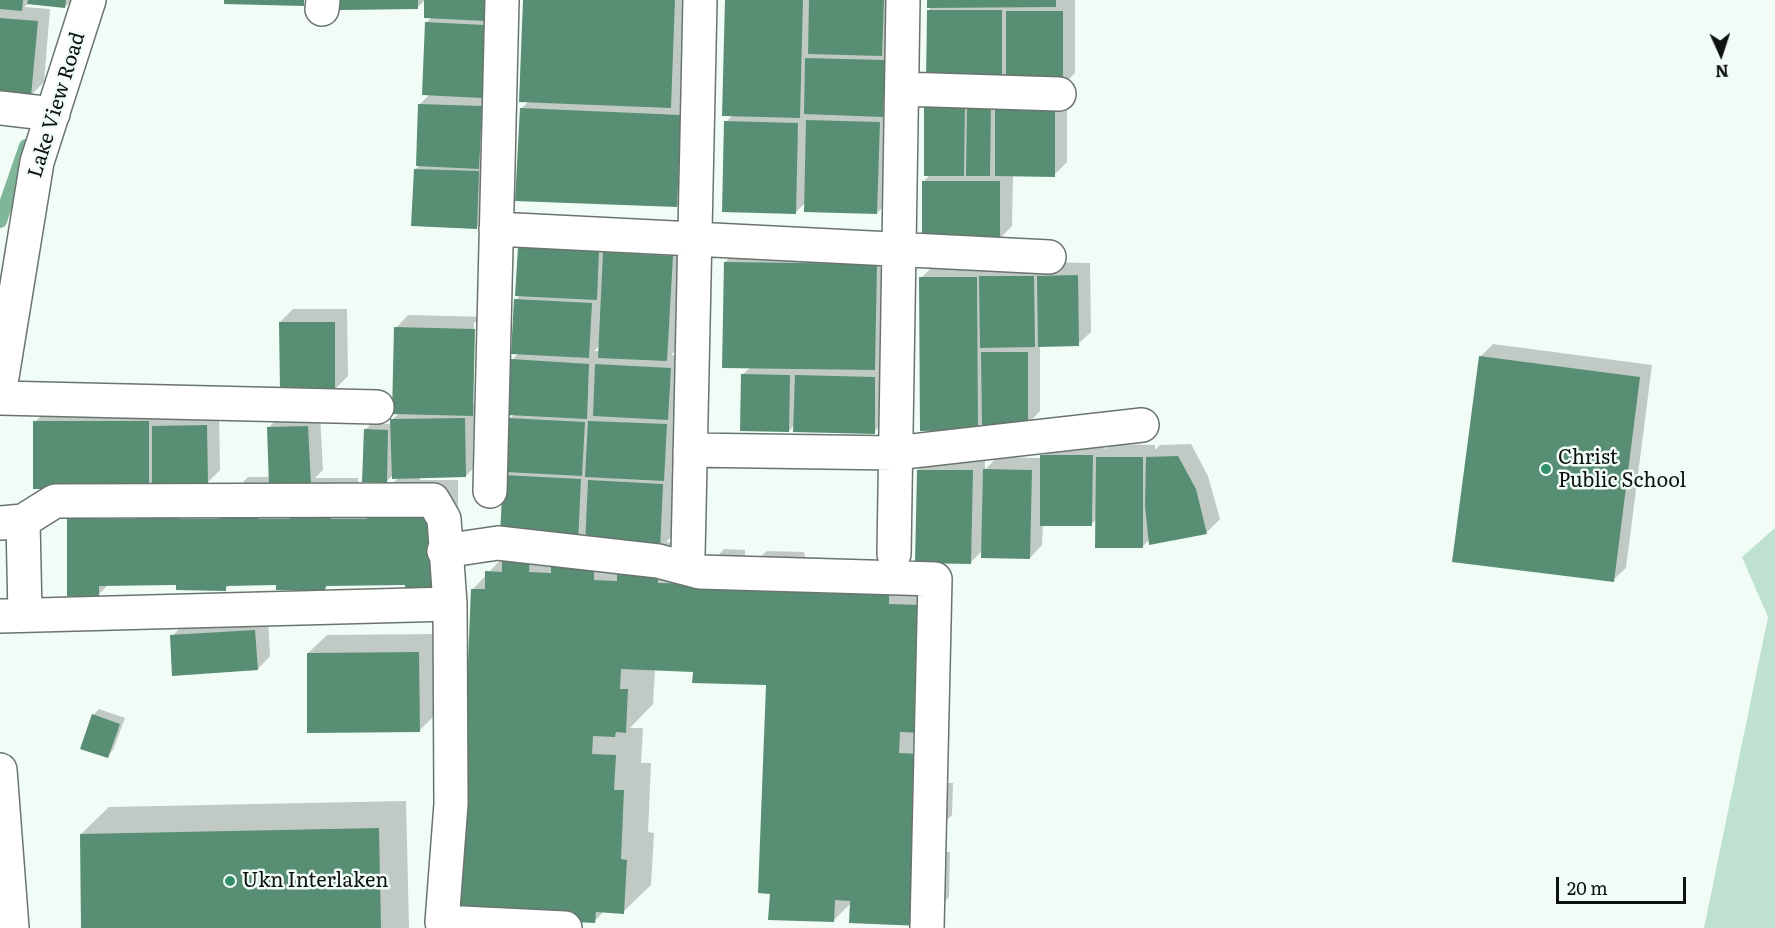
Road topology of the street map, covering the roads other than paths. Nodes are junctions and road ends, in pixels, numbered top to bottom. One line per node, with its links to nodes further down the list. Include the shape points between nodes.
1 (89, 0): 8 (street, Lake View Road)
2 (502, 0): 9 (street)
3 (700, 0): 10 (street)
4 (903, 0): 5 (street)
5 (902, 89): 6 (street); 11 (street)
6 (1059, 94)
7 (0, 108): 8 (street)
8 (53, 114): 13 (street, Lake View Road, via 37,162)
9 (496, 229): 10 (street); 20 (street)
10 (694, 239): 11 (street); 18 (street)
11 (899, 250): 12 (street); 19 (street)
12 (1049, 257)
13 (5, 324): 14 (street, Lake View Road)
14 (0, 389)
15 (0, 398): 16 (street)
16 (377, 406)
17 (1142, 425): 19 (street)
18 (690, 450): 19 (street); 24 (street)
19 (896, 453): 23 (street)
20 (490, 491)
21 (12, 522): 22 (street, via 55,501 433,500 444,519); 26 (street)
22 (444, 550): 25 (street); 30 (street, via 498,543 658,561 700,572 935,579)
23 (894, 554)
24 (688, 555)
25 (450, 604): 26 (street); 29 (street, via 451,804 441,922)
26 (13, 615)
27 (0, 770): 28 (street)
28 (8, 922)
29 (565, 928)
30 (927, 928)

